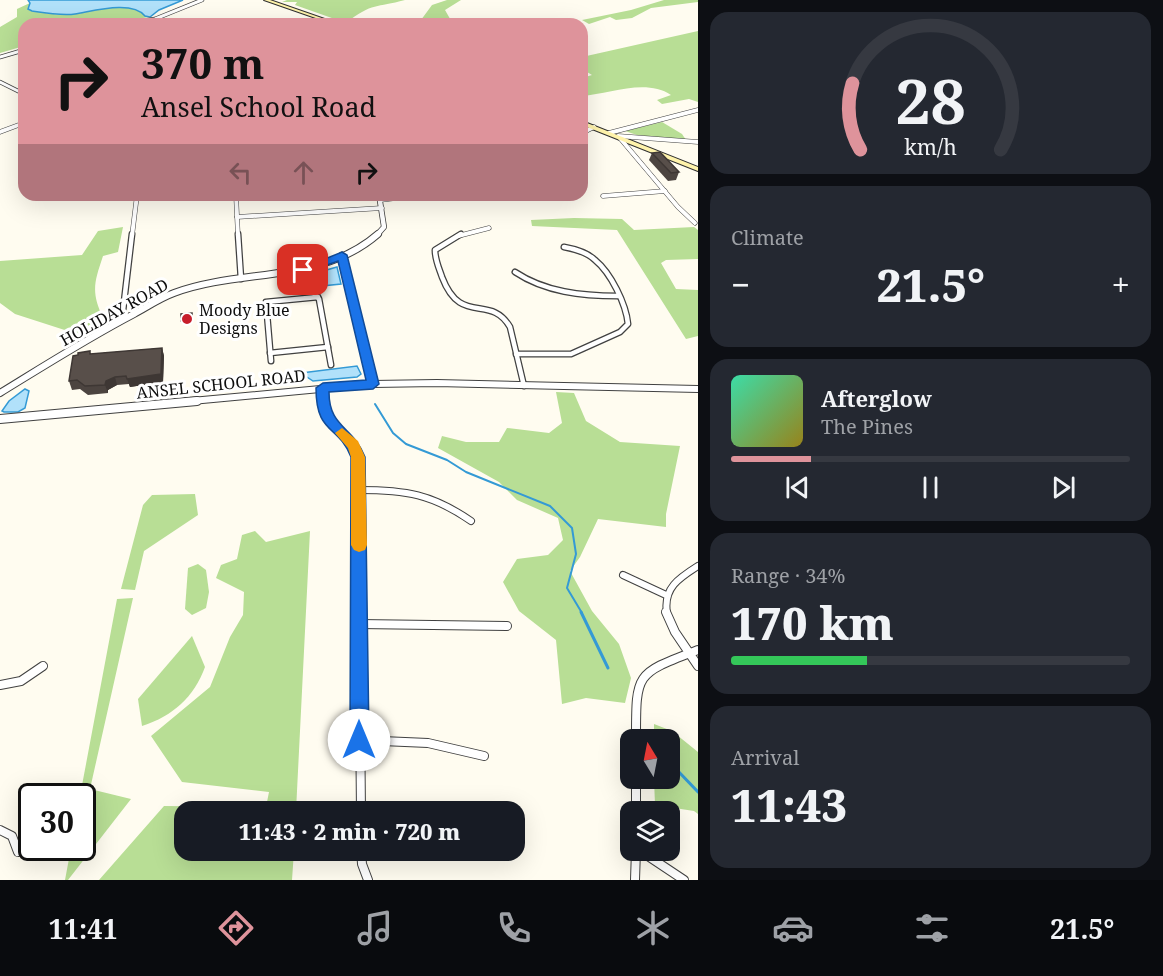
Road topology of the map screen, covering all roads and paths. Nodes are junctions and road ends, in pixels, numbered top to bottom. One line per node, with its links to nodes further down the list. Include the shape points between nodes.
1 (202, 0): 3 (street)
2 (266, 0): 4 (main road)
3 (157, 18)
4 (319, 18)
5 (18, 52): 6 (street)
6 (0, 57)
7 (0, 82): 8 (street)
8 (18, 91)
9 (698, 110): 15 (street)
10 (18, 125): 14 (street)
11 (588, 125): 12 (main road)
12 (594, 127): 13 (street); 15 (main road)
13 (588, 130)
14 (0, 132)
15 (609, 133): 16 (main road)
16 (618, 136): 17 (street); 18 (main road); 19 (street)
17 (698, 142)
18 (698, 169)
19 (665, 191): 20 (street); 26 (street)
20 (603, 196)
21 (136, 201): 35 (street)
22 (236, 201): 25 (street)
23 (380, 201): 24 (street, HOLIDAY ROAD)
24 (382, 207): 25 (street); 29 (street, HOLIDAY ROAD, via 382,231)
25 (237, 218): 32 (street)
26 (695, 223)
27 (489, 228): 38 (street, via 444,243 435,250 435,258 454,301 498,312 506,319)
28 (564, 247): 33 (street, via 597,261)
29 (342, 255): 30 (street, HOLIDAY ROAD); 41 (street)
30 (297, 272): 32 (street, HOLIDAY ROAD); 34 (street)
31 (515, 272): 33 (street, via 521,279 582,296)
32 (242, 279): 35 (street, HOLIDAY ROAD, via 185,289)
33 (618, 296): 38 (street, via 629,318 620,332 571,354)
34 (318, 297): 36 (street); 37 (street, via 266,302)
35 (122, 320): 45 (street, HOLIDAY ROAD)
36 (328, 347): 37 (street); 40 (street)
37 (270, 353): 39 (street)
38 (516, 354): 42 (street)
39 (272, 361)
40 (331, 365)
41 (373, 384): 42 (street, ANSEL SCHOOL ROAD); 43 (street, ANSEL SCHOOL ROAD)
42 (524, 386): 44 (street, ANSEL SCHOOL ROAD)
43 (323, 388): 46 (street, ANSEL SCHOOL ROAD); 47 (street, via 327,418 357,451)
44 (698, 389)
45 (0, 393)
46 (0, 418)
47 (359, 490): 48 (street, via 421,493 444,502); 52 (street)
48 (471, 521)
49 (698, 566): 51 (street)
50 (623, 575): 51 (street)
51 (666, 595): 55 (street, via 671,627)
52 (359, 624): 53 (street); 60 (street)
53 (507, 626)
54 (698, 650): 55 (street)
55 (689, 654): 57 (street); 59 (street, via 649,669 640,679)
56 (43, 666): 58 (street, via 21,681)
57 (698, 666)
58 (0, 685)
59 (636, 729)
60 (359, 740): 61 (street, via 428,743); 62 (street)
61 (484, 756)
62 (361, 801)
63 (0, 830): 64 (street, via 12,836)
64 (18, 852)
65 (362, 861): 68 (street)
66 (636, 861): 69 (street)
67 (654, 861): 70 (street)
68 (368, 880)
69 (635, 880)
70 (684, 880)

